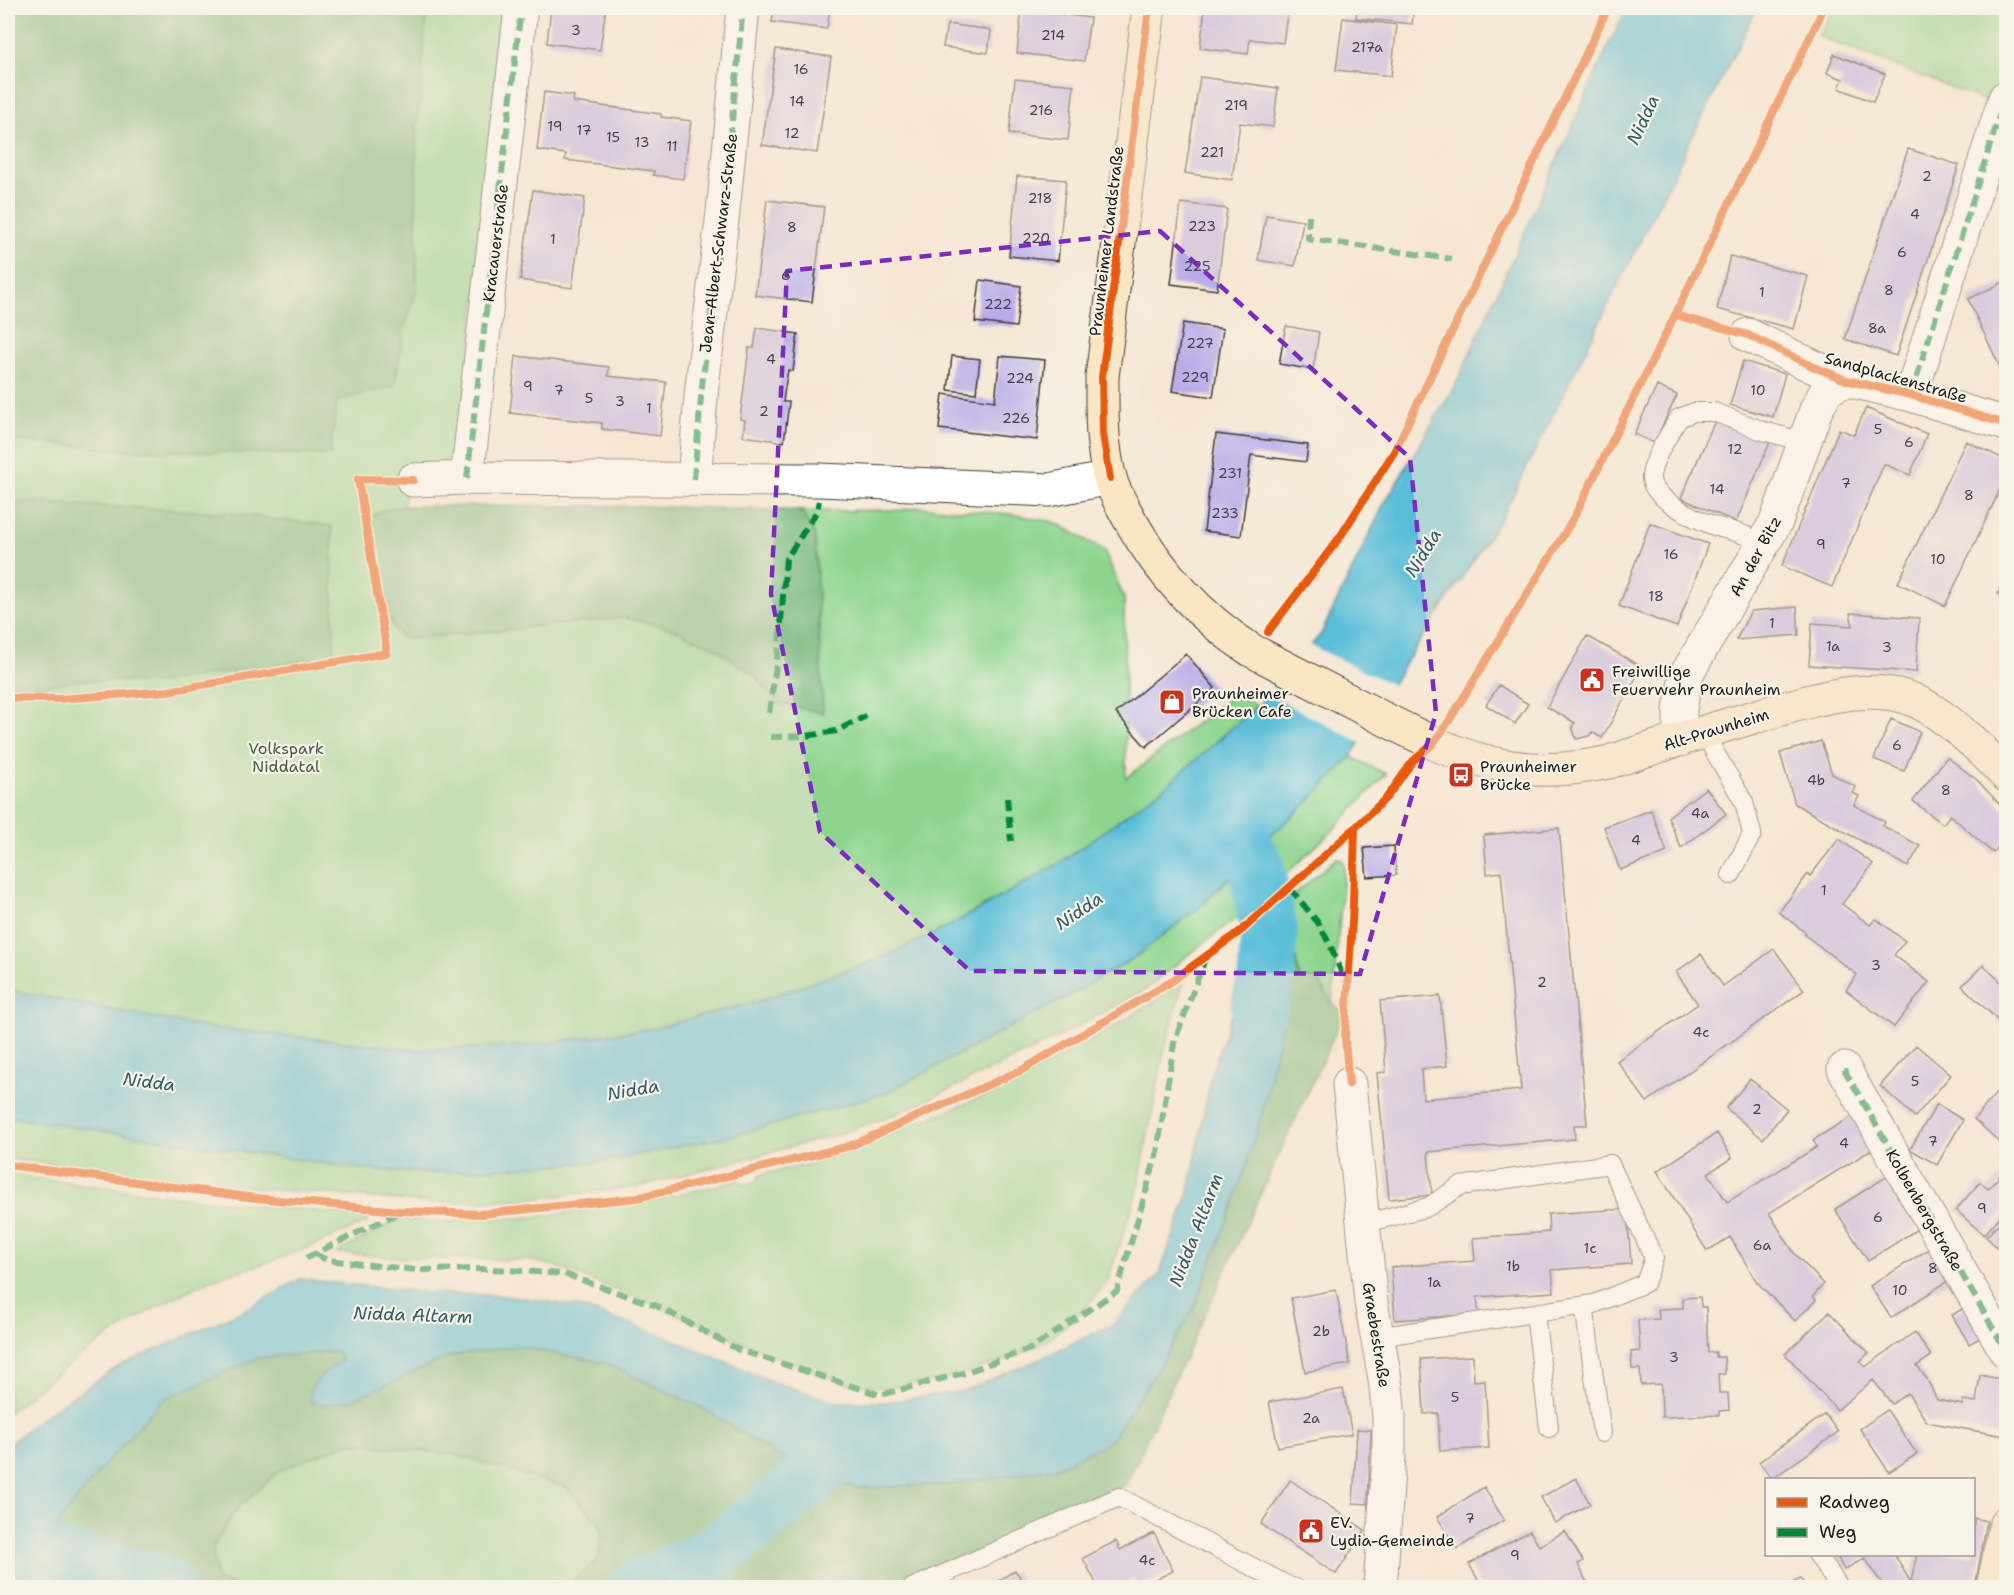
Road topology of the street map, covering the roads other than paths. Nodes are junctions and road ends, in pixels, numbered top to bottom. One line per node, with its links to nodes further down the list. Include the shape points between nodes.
1 (521, 8): 10 (street, Kracauerstraße)
2 (743, 8): 12 (street, Jean-Albert-Schwarz-Straße)
3 (1149, 8): 11 (main road, Praunheimer Landstraße, via 1102,377 1103,434)
4 (2006, 99): 7 (street)
5 (1748, 335): 6 (street, Sandplackenstraße)
6 (1846, 380): 7 (street, Sandplackenstraße); 9 (street, An der Bitz, via 1827,389)
7 (1911, 395): 8 (street, Sandplackenstraße)
8 (2007, 424)
9 (1802, 448): 14 (street, An der Bitz, via 1776,522); 14 (lane, via 1793,439 1714,412 1694,412 1679,418 1654,465 1650,477 1653,487 1671,504 1710,524 1753,537)
10 (467, 478): 12 (street); 13 (street)
11 (1110, 478): 12 (street, via 1049,490 866,481); 15 (main road, Praunheimer Landstraße, via 1154,559 1200,611 1251,650)
12 (694, 479)
13 (413, 480)
14 (1762, 547): 16 (street, An der Bitz, via 1686,675 1680,710)
15 (1404, 730): 16 (main road, Alt-Praunheim, via 1471,759 1514,768 1559,770 1584,768)
16 (1693, 736): 17 (main road, Alt-Praunheim, via 1814,700 1871,692 1903,696 1932,710); 18 (lane, via 1713,751 1744,802 1752,834)
17 (2007, 775)
18 (1731, 875)
19 (1844, 1069): 25 (street, Kolbenbergstraße)
20 (1349, 1084): 21 (street, Graebestraße)
21 (1363, 1224): 22 (lane, via 1428,1207 1460,1186 1610,1164 1654,1258 1645,1283); 24 (street, Graebestraße)
22 (1584, 1306): 23 (lane); 27 (lane)
23 (1535, 1313): 24 (lane); 26 (lane)
24 (1377, 1337): 32 (street, Graebestraße, via 1389,1417)
25 (2007, 1351)
26 (1549, 1428)
27 (1602, 1433)
28 (2007, 1523): 34 (main road)
29 (1818, 1556): 33 (lane)
30 (912, 1587): 31 (lane, via 1119,1497)
31 (1296, 1587)
32 (1380, 1587)
33 (1840, 1587)
34 (1993, 1587)

